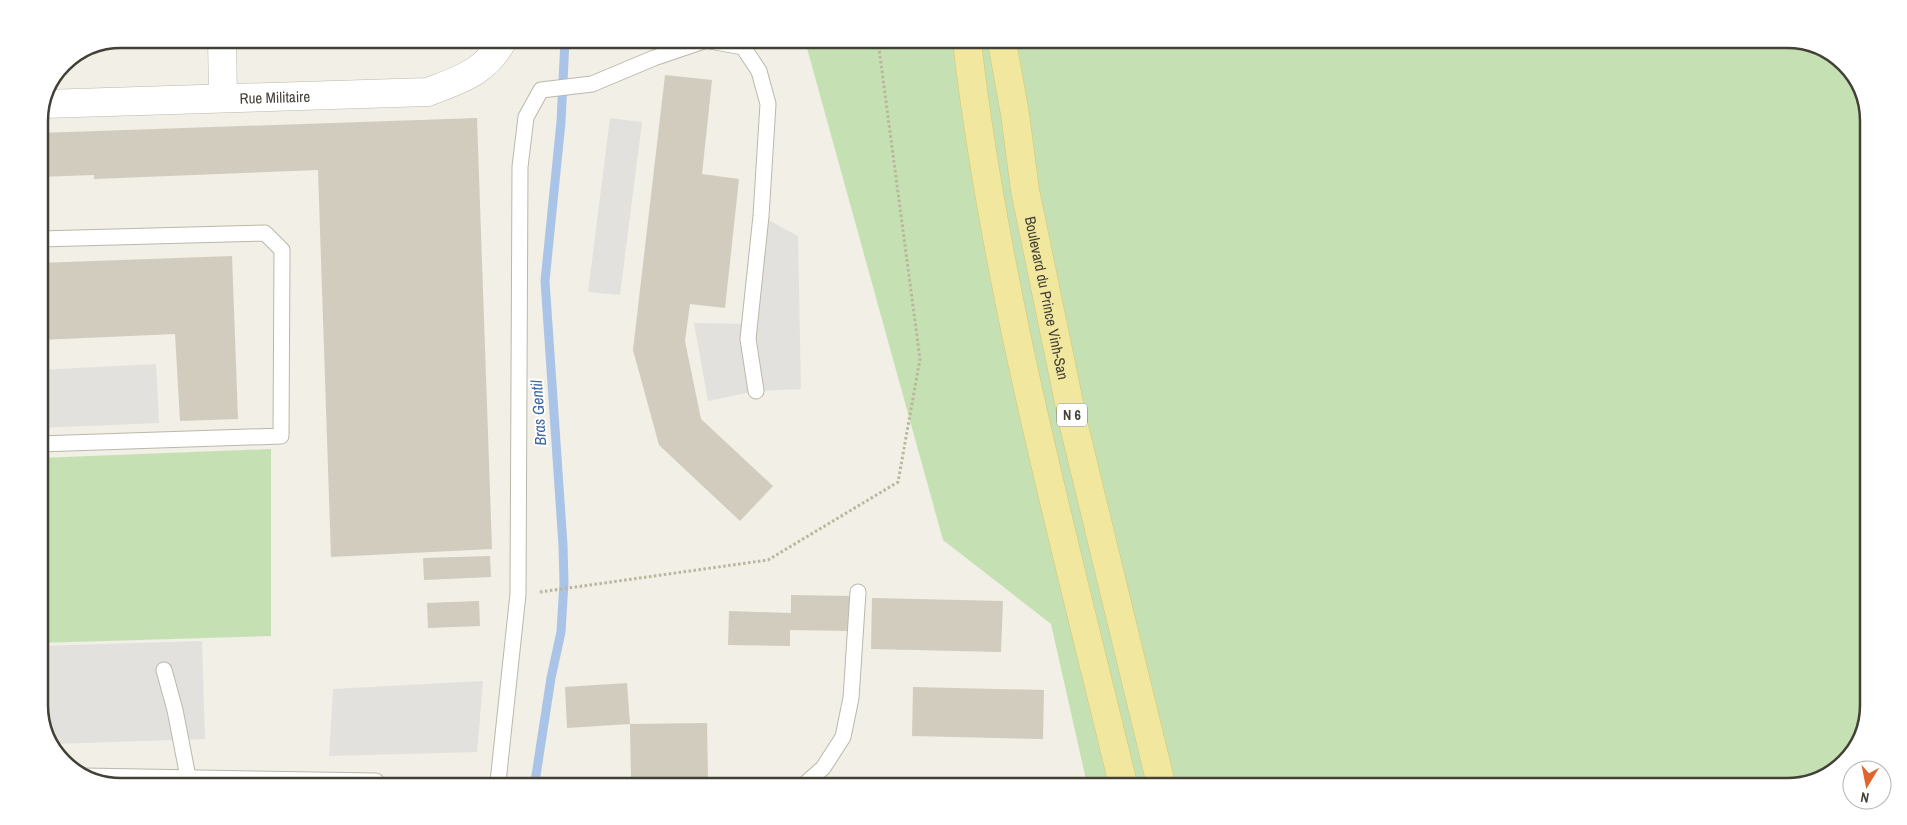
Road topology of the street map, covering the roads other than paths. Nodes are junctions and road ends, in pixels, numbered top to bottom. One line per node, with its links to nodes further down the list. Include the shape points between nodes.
1 (222, 48): 7 (street)
2 (499, 48): 7 (street, Rue Militaire, via 470,76 428,92)
3 (683, 48): 17 (lane, via 592,84 542,90 526,118 520,166 518,594)
4 (744, 48): 10 (lane, via 759,71 768,104 761,216 748,339)
5 (968, 48): 19 (main road, N 6, via 988,184 1026,377)
6 (1003, 48): 20 (main road, Boulevard du Prince Vinh-San / N 6, via 1025,190 1073,422)
7 (223, 98): 8 (street, Rue Militaire)
8 (50, 104)
9 (48, 239): 11 (lane, via 265,233 282,250 282,260 281,436)
10 (756, 391)
11 (48, 444)
12 (858, 592): 18 (lane, via 852,698 843,737 824,768)
13 (164, 670): 15 (lane)
14 (108, 776): 15 (lane)
15 (188, 777): 16 (lane)
16 (235, 778)
17 (498, 778)
18 (812, 778)
19 (1122, 778)
20 (1160, 778)

